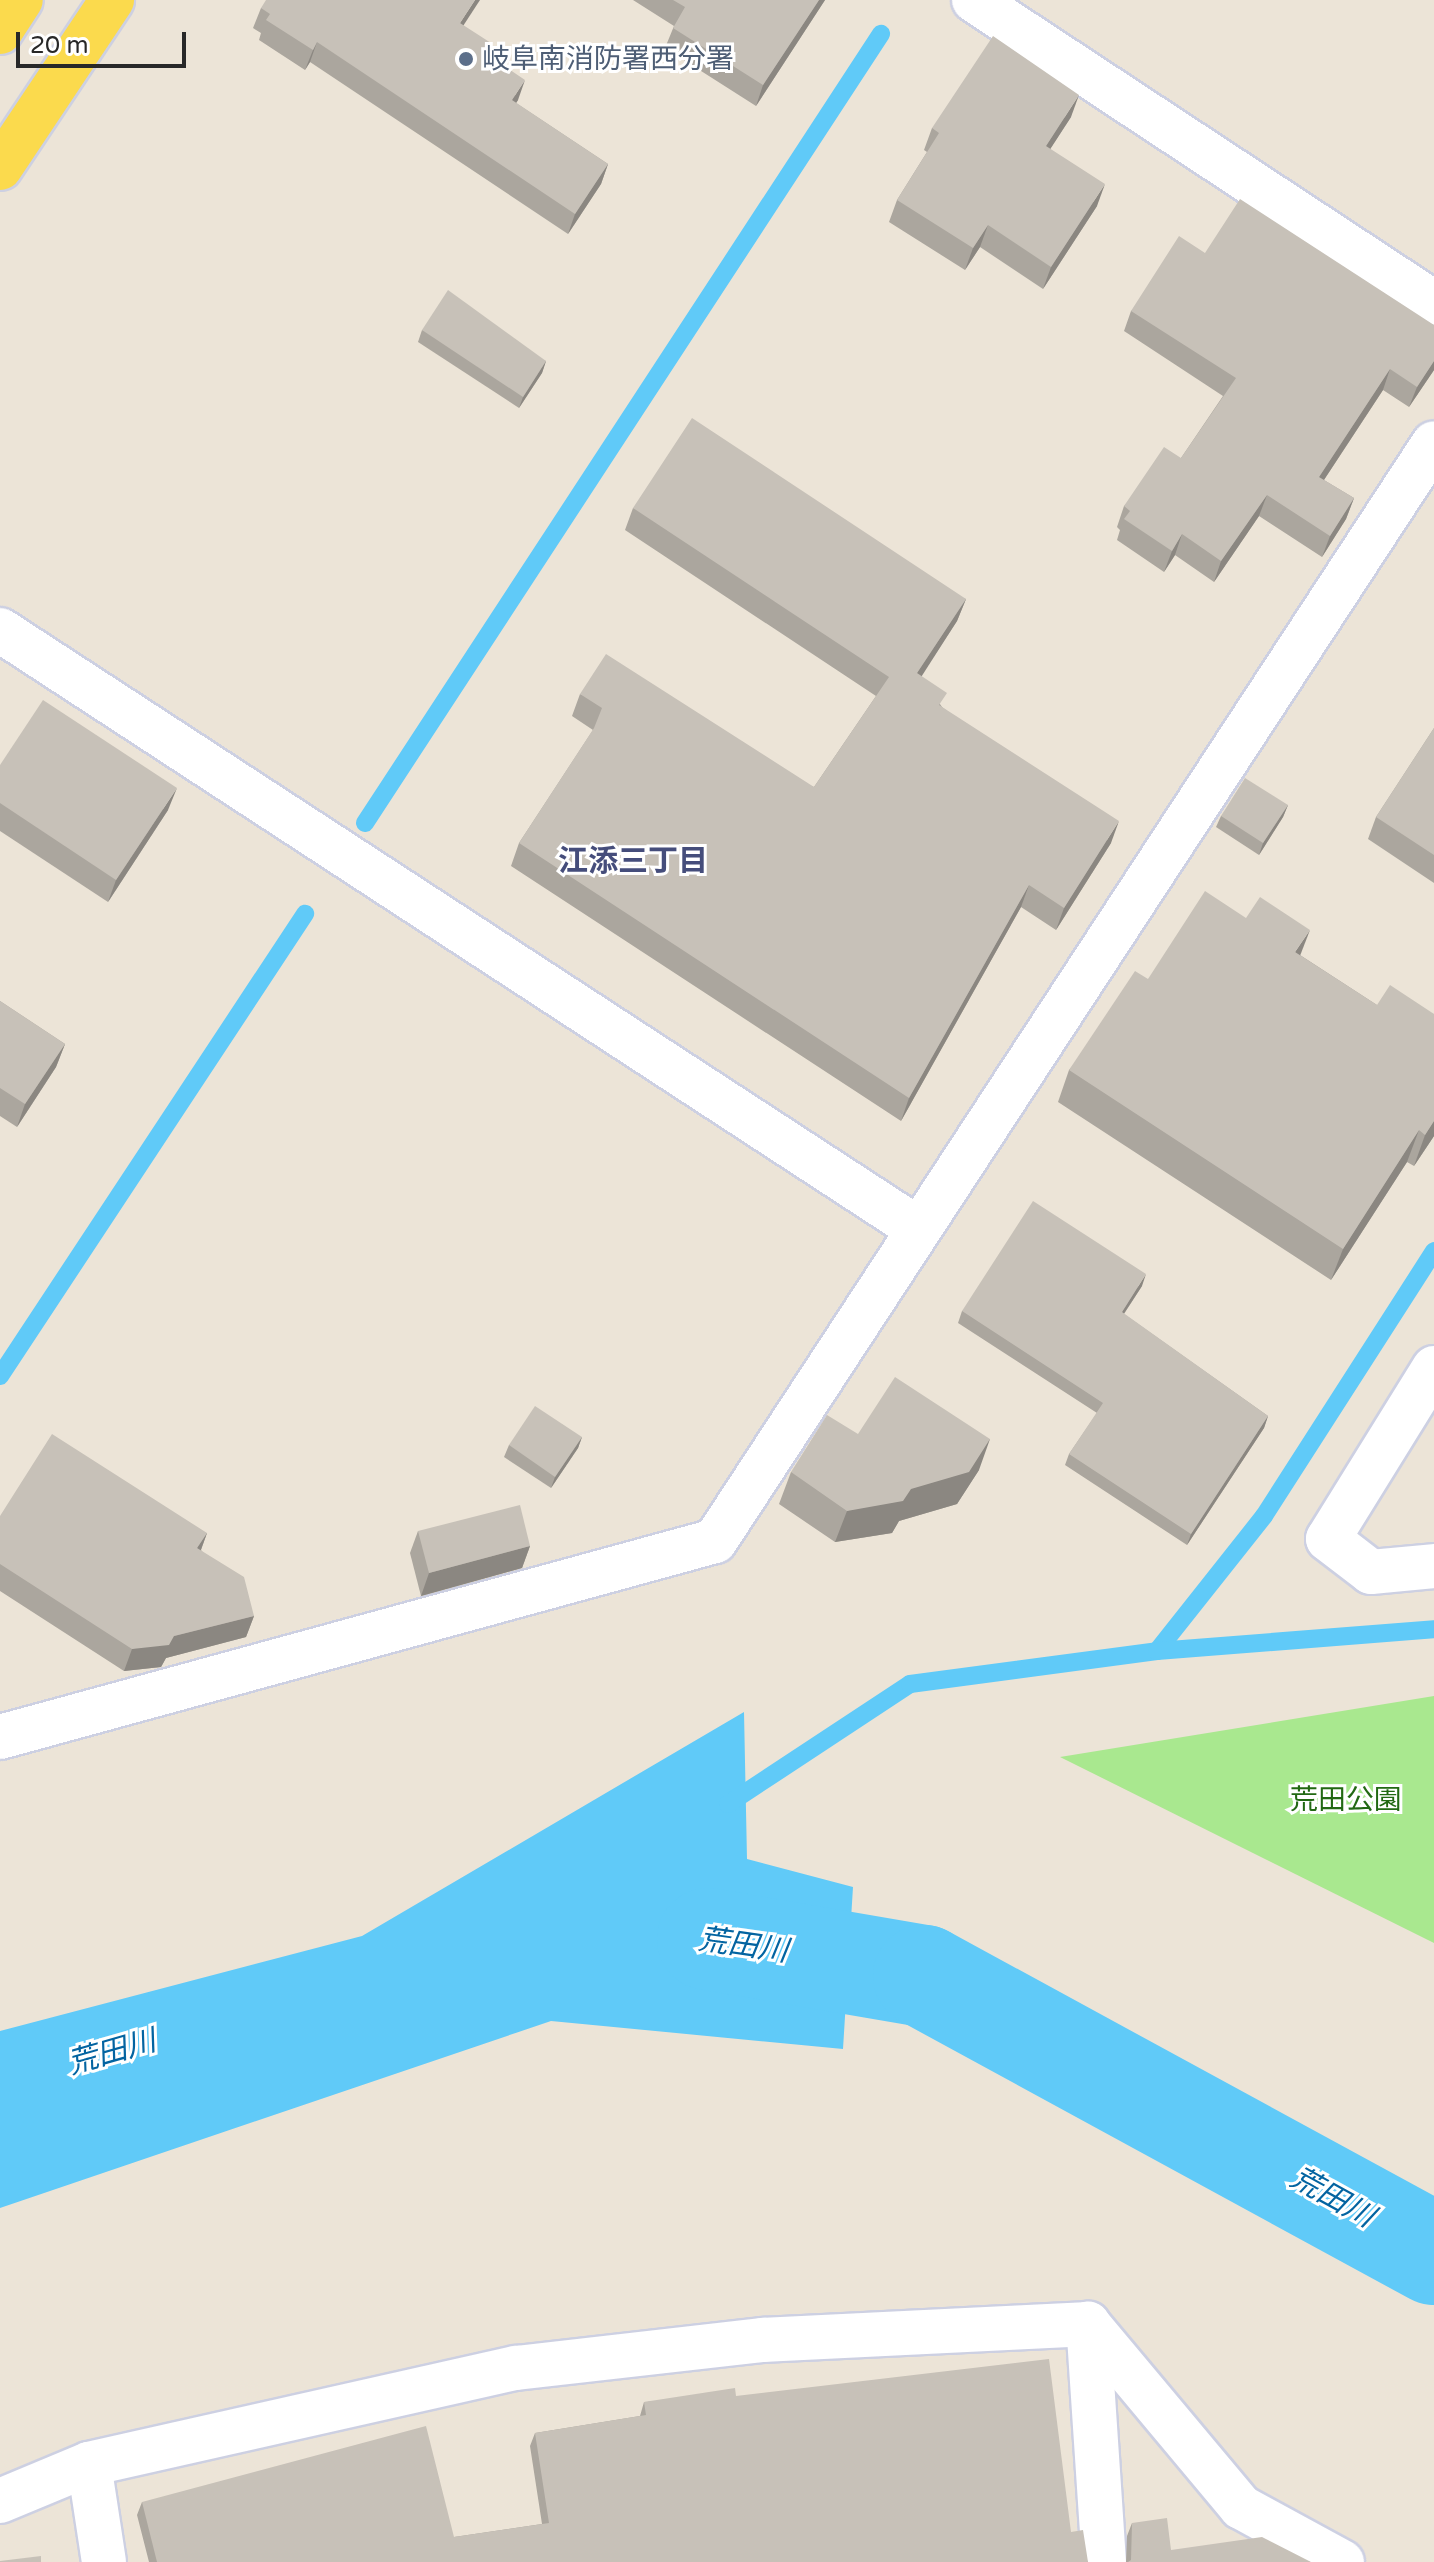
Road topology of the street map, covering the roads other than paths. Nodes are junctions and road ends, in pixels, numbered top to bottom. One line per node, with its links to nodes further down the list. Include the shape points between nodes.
1 (21, 0): 4 (main road)
2 (112, 0): 5 (main road)
3 (974, 0): 6 (street)
4 (0, 32)
5 (0, 168)
6 (1434, 303)
7 (1434, 443): 9 (street)
8 (0, 630): 9 (street)
9 (915, 1227): 12 (street, via 715,1541)
10 (1434, 1368): 11 (street, via 1328,1539 1371,1572)
11 (1434, 1566)
12 (0, 1737)
13 (1088, 2324): 14 (street, via 763,2340 516,2368); 17 (street); 18 (street, via 1241,2507)
14 (89, 2464): 15 (street); 16 (street)
15 (0, 2501)
16 (104, 2562)
17 (1104, 2562)
18 (1342, 2562)

